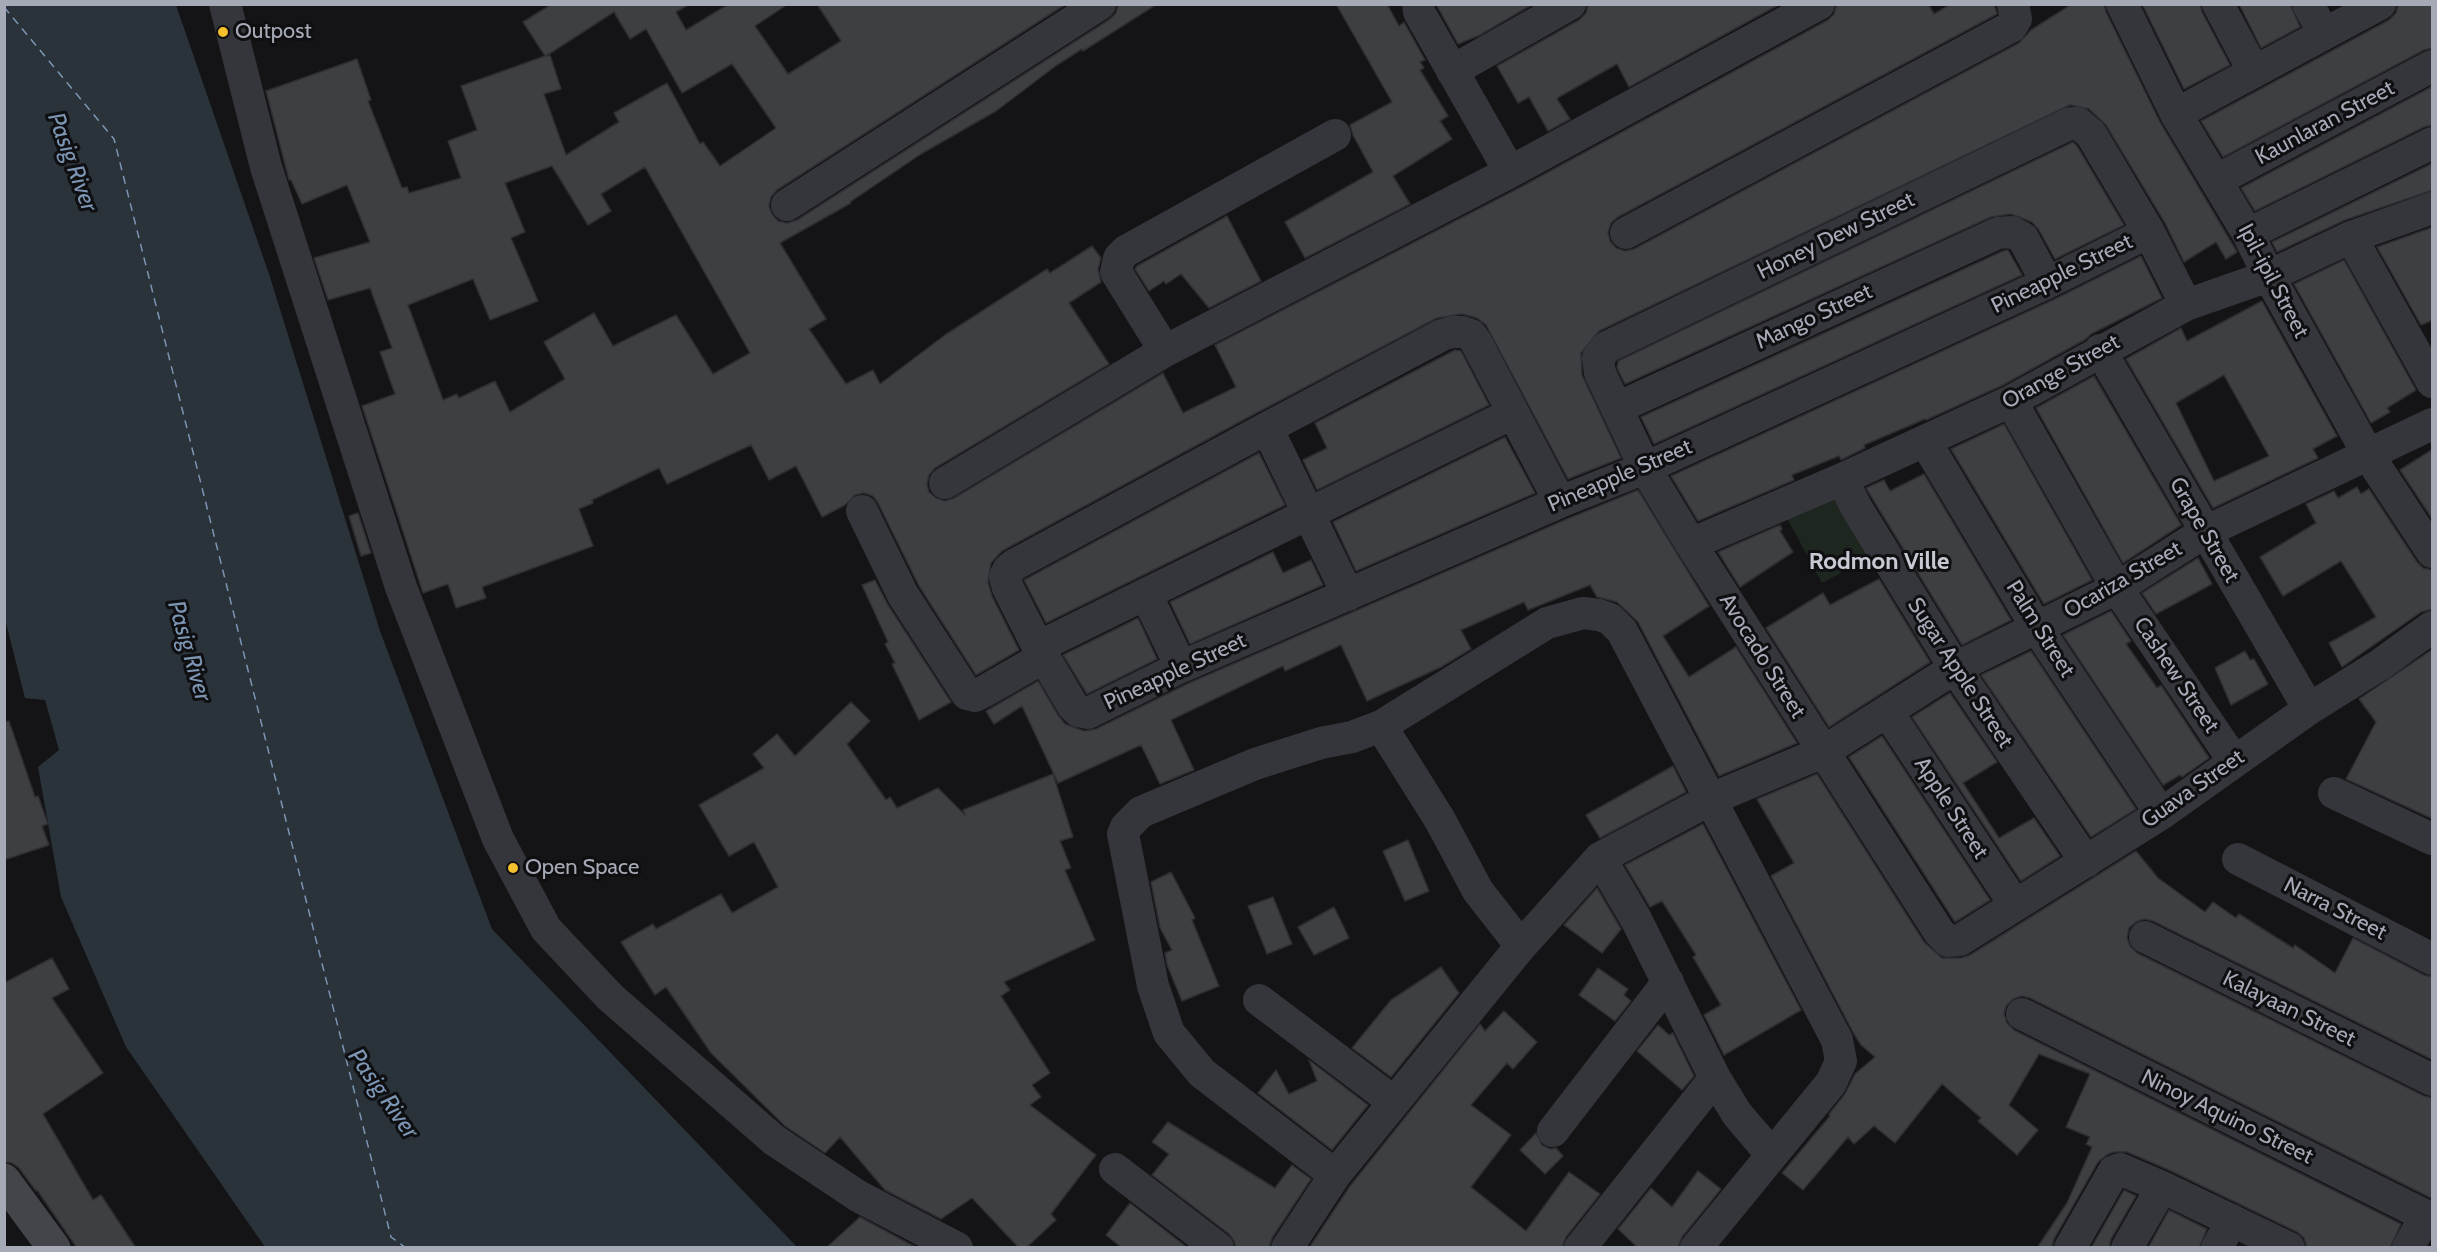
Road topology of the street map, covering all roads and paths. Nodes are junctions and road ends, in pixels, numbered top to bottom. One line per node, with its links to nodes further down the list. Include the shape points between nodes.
1 (225, 4): 90 (street, via 266,167 401,587 498,839 546,928 610,997 774,1140 858,1196)
2 (1100, 4): 20 (street)
3 (1418, 4): 13 (street)
4 (1570, 4): 13 (street)
5 (1819, 4): 18 (street)
6 (2013, 4): 23 (street, via 2016,19 2011,27)
7 (2122, 4): 15 (street, Ipil-ipil Street)
8 (2218, 4): 14 (street)
9 (2308, 4): 11 (street)
10 (2380, 4): 11 (street)
11 (2324, 34): 14 (street)
12 (2433, 66): 19 (street, Kaunlaran Street)
13 (1452, 71): 18 (street)
14 (2254, 72): 15 (street)
15 (2176, 114): 19 (street, Ipil-ipil Street)
16 (1335, 135): 30 (street, via 1119,258 1115,267 1119,277)
17 (2433, 143): 24 (street)
18 (1510, 172): 30 (street)
19 (2217, 180): 24 (street, Ipil-ipil Street)
20 (787, 205)
21 (2433, 208): 25 (street, Orange Street)
22 (2149, 232): 27 (street, Pineapple Street); 28 (street); 31 (street, Honey Dew Street, via 2091,134 2078,123 2063,126 1607,347)
23 (1626, 233)
24 (2248, 234): 26 (street, Ipil-ipil Street)
25 (2351, 237): 26 (street, Orange Street); 32 (street)
26 (2269, 276): 28 (street, Orange Street); 39 (street, Ipil-ipil Street)
27 (2048, 284): 34 (street, Mango Street, via 2023,238 2012,232 1998,233); 40 (street, Pineapple Street)
28 (2186, 305): 29 (street, Orange Street)
29 (2100, 350): 33 (street, Orange Street); 46 (street, Grape Street)
30 (1165, 351): 42 (street)
31 (1598, 358): 34 (street, Avocado Street, via 1600,373)
32 (2433, 382)
33 (2011, 401): 38 (street, Orange Street); 49 (street, Cashew Street)
34 (1617, 408): 40 (street, Avocado Street)
35 (1513, 413): 37 (street, via 1476,342 1462,332 1442,335); 43 (street); 45 (street)
36 (2433, 424): 39 (street, Ocariza Street)
37 (1267, 428): 45 (street); 54 (street, via 1008,570 1008,588)
38 (1925, 441): 41 (street, Orange Street); 53 (street, Palm Street)
39 (2369, 456): 46 (street, Ocariza Street); 48 (street, Ipil-ipil Street)
40 (1645, 468): 43 (street, Pineapple Street); 47 (street, Avocado Street)
41 (1842, 479): 47 (street, Orange Street); 56 (street, Sugar Apple Street)
42 (945, 483)
43 (1560, 502): 51 (street, Pineapple Street)
44 (862, 511): 54 (street, via 903,595 967,694 983,692)
45 (1308, 514): 50 (street); 51 (street)
46 (2205, 532): 49 (street, Ocariza Street); 57 (street, Grape Street)
47 (1691, 544): 60 (street, Avocado Street)
48 (2433, 552)
49 (2117, 588): 53 (street, Ocariza Street); 61 (street, Cashew Street)
50 (1146, 594): 54 (street); 55 (street)
51 (1348, 595): 55 (street, Pineapple Street)
52 (2433, 627): 57 (street, Guava Street)
53 (2037, 628): 56 (street, Ocariza Street); 64 (street, Palm Street)
54 (1041, 652): 55 (street, Pineapple Street, via 1073,706 1088,713)
55 (1181, 667)
56 (1955, 668): 58 (street, Ocariza Street); 68 (street, Sugar Apple Street)
57 (2309, 709): 61 (street, Guava Street)
58 (1887, 711): 60 (street, Ocariza Street); 69 (street, Apple Street)
59 (1381, 726): 63 (street, via 1548,623 1583,613 1599,615 1622,631); 72 (street, via 1440,820 1478,891); 83 (street, via 1256,764 1141,812 1124,834 1153,986 1169,1033 1202,1073)
60 (1823, 752): 63 (street, Ocariza Street); 71 (street, Avocado Street)
61 (2234, 761): 64 (street, Guava Street)
62 (2334, 793): 65 (street)
63 (1711, 799): 66 (street, Ocariza Street); 81 (street, via 1837,1040 1841,1061 1831,1083)
64 (2161, 814): 68 (street, Guava Street)
65 (2433, 839)
66 (1600, 858): 72 (street); 74 (street)
67 (2238, 859): 73 (street, Narra Street)
68 (2086, 862): 69 (street, Guava Street)
69 (2015, 905): 71 (street, Guava Street, via 1960,940)
70 (2145, 937): 78 (street, Kalayaan Street)
71 (1948, 941)
72 (1521, 946): 79 (street)
73 (2433, 959)
74 (1668, 981): 77 (street); 80 (street)
75 (1259, 1000): 79 (street)
76 (2022, 1014): 86 (street, Ninoy Aquino Street)
77 (1715, 1078): 81 (street, via 1737,1114); 93 (street)
78 (2433, 1080)
79 (1394, 1102): 83 (street)
80 (1553, 1131)
81 (1772, 1155): 94 (street)
82 (1115, 1169): 91 (street)
83 (1335, 1175): 92 (street)
84 (4, 1180): 89 (main road)
85 (2162, 1187): 87 (street); 95 (street, via 2120,1169 2114,1171); 96 (street)
86 (2429, 1217): 98 (street)
87 (2232, 1220): 88 (street); 97 (street)
88 (2303, 1244)
89 (54, 1248)
90 (957, 1248)
91 (1218, 1248)
92 (1287, 1248)
93 (1580, 1248)
94 (1696, 1248)
95 (2070, 1248)
96 (2127, 1248)
97 (2217, 1248)
98 (2408, 1248)

